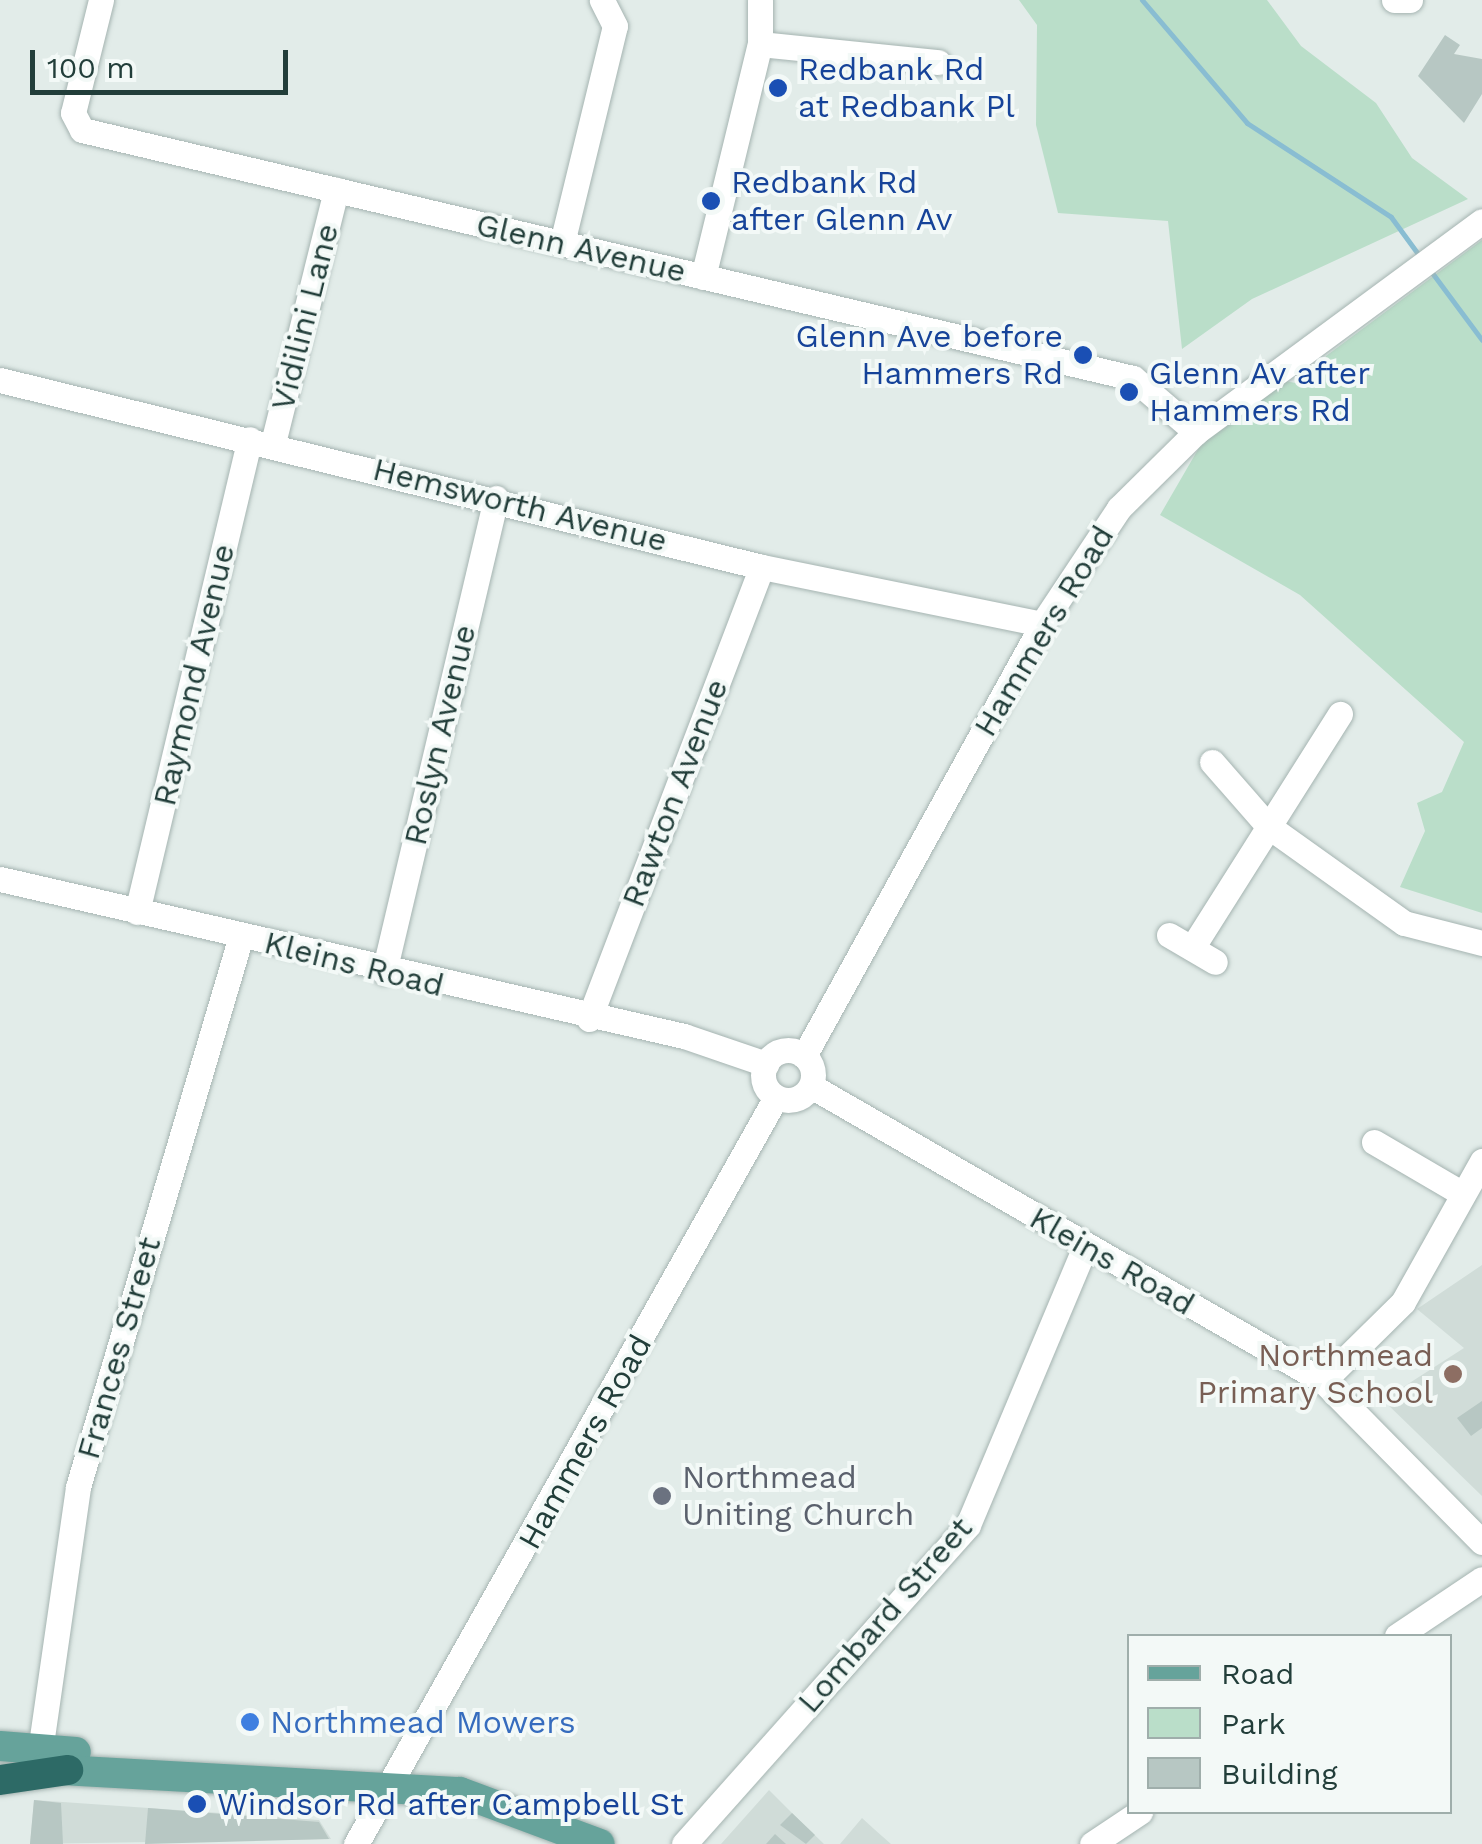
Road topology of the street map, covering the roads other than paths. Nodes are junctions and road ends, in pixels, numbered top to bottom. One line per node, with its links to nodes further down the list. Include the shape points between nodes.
1 (101, 0): 8 (street, Glenn Avenue, via 74,124)
2 (602, 0): 10 (street, via 615,26)
3 (760, 0): 6 (street)
4 (1394, 0): 5 (street)
5 (1410, 0)
6 (760, 44): 7 (street); 11 (street)
7 (938, 62)
8 (336, 190): 10 (street, Glenn Avenue); 14 (street, Vidilini Lane)
9 (1482, 221): 13 (street, Hammers Road)
10 (562, 243): 11 (street, Glenn Avenue)
11 (703, 277): 13 (street, Glenn Avenue, via 1133,378)
12 (1, 386): 14 (street, Hemsworth Avenue)
13 (1196, 432): 17 (street, Hammers Road, via 1119,508)
14 (262, 441): 15 (street, Hemsworth Avenue); 22 (street, Raymond Avenue)
15 (496, 498): 16 (street, Hemsworth Avenue); 28 (street, Roslyn Avenue)
16 (762, 567): 17 (street, Hemsworth Avenue); 29 (street, Rawton Avenue)
17 (1042, 624): 30 (street, Hammers Road)
18 (1340, 714): 20 (street)
19 (1212, 762): 20 (street)
20 (1268, 826): 25 (street, via 1404,923); 26 (street)
21 (0, 879): 22 (street, Kleins Road)
22 (137, 912): 24 (street, Kleins Road)
23 (1169, 935): 26 (street)
24 (241, 936): 28 (street, Kleins Road); 43 (street, Frances Street, via 78,1487)
25 (1482, 943)
26 (1192, 948): 27 (street)
27 (1215, 962)
28 (384, 972): 29 (street, Kleins Road)
29 (588, 1019): 31 (street, Kleins Road)
30 (804, 1056): 31 (street, via 783,1051); 32 (street)
31 (766, 1064): 33 (street)
32 (811, 1086): 33 (street, via 800,1098); 37 (street, Kleins Road)
33 (776, 1097): 47 (street, Hammers Road)
34 (1374, 1142): 36 (street)
35 (1482, 1161): 36 (street)
36 (1463, 1194): 38 (street, via 1403,1302)
37 (1085, 1246): 38 (street, Kleins Road); 51 (street, Lombard Street, via 968,1525)
38 (1323, 1381): 39 (street, Kleins Road)
39 (1482, 1542)
40 (1482, 1579): 41 (street)
41 (1400, 1634)
42 (0, 1746): 43 (main road)
43 (39, 1759): 44 (main road); 45 (main road); 47 (main road, via 356,1775)
44 (0, 1768)
45 (68, 1770): 46 (highway); 47 (main road)
46 (0, 1780)
47 (392, 1786): 49 (street, Hammers Road); 50 (main road, via 508,1803)
48 (1137, 1814): 52 (street)
49 (356, 1844)
50 (600, 1844)
51 (684, 1844)
52 (1092, 1844)

